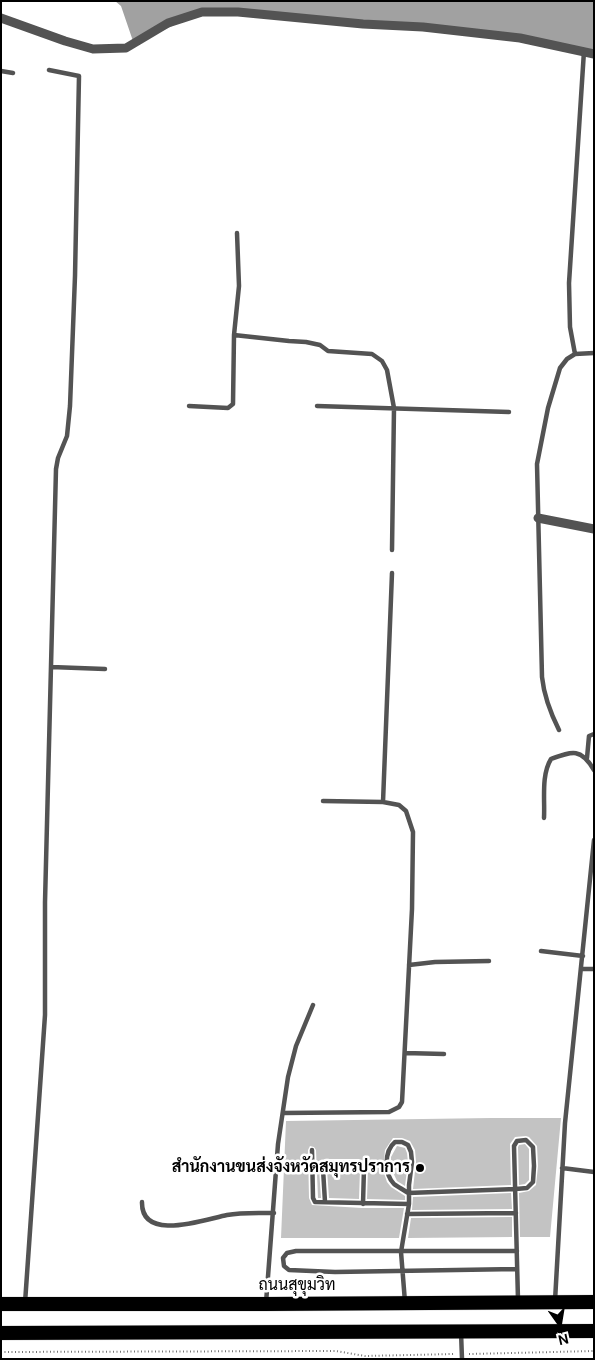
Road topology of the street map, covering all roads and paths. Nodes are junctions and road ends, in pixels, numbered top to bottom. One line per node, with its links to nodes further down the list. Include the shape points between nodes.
1 (1, 18): 2 (street, via 93,49 126,48 168,23 202,12 238,12 520,38)
2 (589, 52): 9 (lane, via 569,283 570,327)
3 (49, 70): 18 (lane, via 79,76 70,406 67,436 56,469)
4 (1, 71): 5 (lane)
5 (14, 73)
6 (238, 233): 7 (lane)
7 (234, 335): 10 (lane, via 233,404 228,408); 12 (lane, via 306,342 328,351 372,354 382,361 387,370)
8 (594, 352): 9 (lane)
9 (575, 354): 14 (lane, via 560,368 548,408 537,464)
10 (188, 406)
11 (317, 406): 12 (lane)
12 (394, 408): 13 (lane); 16 (lane)
13 (509, 412)
14 (538, 518): 15 (street); 20 (lane, via 542,677 549,710)
15 (594, 529)
16 (392, 550)
17 (392, 573): 25 (lane)
18 (51, 668): 19 (lane); 59 (lane, via 44,902 45,1015)
19 (105, 669)
20 (559, 730)
21 (594, 734): 22 (lane, via 589,736)
22 (587, 758): 23 (lane); 26 (lane, via 575,753 551,759 546,774)
23 (594, 770)
24 (323, 802): 25 (lane)
25 (383, 802): 31 (lane, via 398,805 406,811 413,832)
26 (544, 818)
27 (594, 840): 29 (lane)
28 (542, 952): 29 (lane)
29 (582, 956): 32 (lane)
30 (489, 961): 31 (lane)
31 (408, 965): 35 (lane)
32 (581, 969): 33 (lane); 39 (lane)
33 (594, 969)
34 (313, 1005): 37 (lane, via 291,1063)
35 (405, 1053): 36 (lane); 37 (lane, via 399,1108 389,1112)
36 (444, 1054)
37 (283, 1113): 47 (lane)
38 (312, 1150): 44 (lane, via 313,1198 317,1202)
39 (562, 1168): 40 (lane); 55 (lane)
40 (594, 1172)
41 (516, 1189): 41 (lane, via 527,1188 532,1182 532,1147 526,1140 517,1141 514,1146); 42 (lane); 48 (lane)
42 (408, 1192): 42 (lane, via 411,1152 408,1145 395,1142 388,1154 388,1175 395,1185); 46 (lane)
43 (142, 1202): 47 (lane, via 148,1219 158,1225 190,1224 228,1215)
44 (325, 1202): 45 (lane); 45 (lane, via 323,1169 327,1163 359,1163 364,1168)
45 (363, 1204): 46 (lane)
46 (409, 1204): 49 (lane)
47 (274, 1213): 60 (lane)
48 (516, 1213): 49 (lane); 50 (lane)
49 (407, 1214): 51 (lane)
50 (517, 1251): 51 (lane); 52 (lane)
51 (401, 1252): 53 (lane); 53 (lane, via 296,1252 287,1253 283,1258 288,1270)
52 (517, 1269): 53 (lane); 54 (lane)
53 (402, 1270): 57 (lane)
54 (518, 1302): 55 (highway, ถนนสุขุมวิท); 57 (highway, ถนนสุขุมวิท)
55 (554, 1302): 56 (highway, ถนนสุขุมวิท)
56 (594, 1302)
57 (405, 1303): 60 (highway, ถนนสุขุมวิท)
58 (1, 1304): 59 (highway, ถนนสุขุมวิท)
59 (25, 1304): 60 (highway, ถนนสุขุมวิท)
60 (266, 1304)
61 (462, 1331): 62 (highway); 63 (highway); 66 (lane)
62 (594, 1331)
63 (1, 1333)
64 (594, 1351): 66 (path)
65 (1, 1352): 66 (path, via 336,1351 365,1356)
66 (462, 1356)

